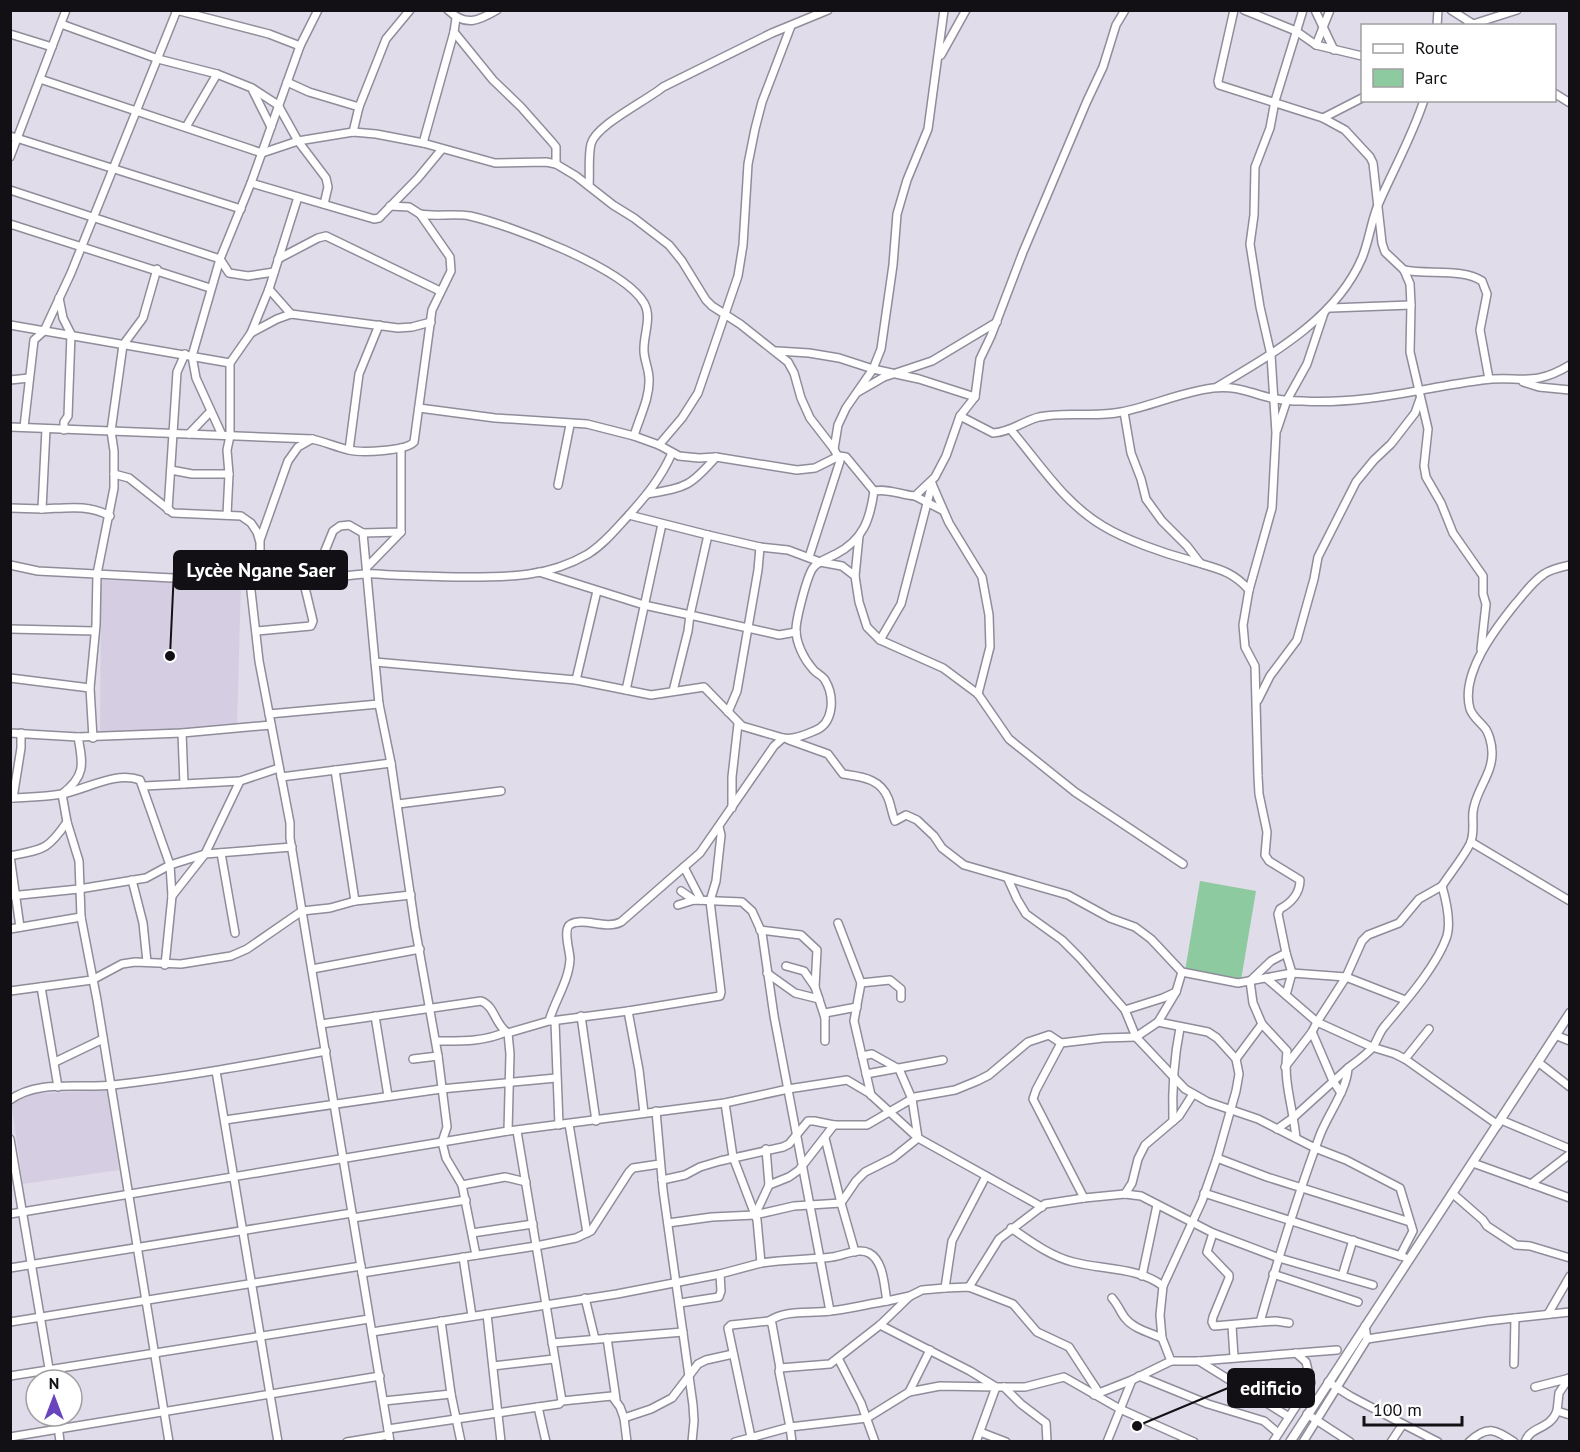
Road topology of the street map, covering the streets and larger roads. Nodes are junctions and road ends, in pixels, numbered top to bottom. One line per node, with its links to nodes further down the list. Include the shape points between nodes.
1 (66, 10): 19 (street)
2 (318, 10): 27 (street)
3 (410, 10): 44 (street, via 386,39)
4 (448, 10): 18 (street)
5 (497, 10): 18 (street, via 479,20)
6 (828, 10): 22 (street)
7 (944, 10): 33 (street)
8 (966, 10): 33 (street)
9 (1125, 10): 86 (street)
10 (1234, 10): 40 (street, via 1218,84)
11 (1244, 10): 24 (street)
12 (1303, 10): 24 (street)
13 (1315, 10): 23 (street)
14 (1330, 10): 23 (street)
15 (1450, 10): 20 (street)
16 (1517, 10): 21 (street)
17 (177, 11): 27 (street); 32 (street)
18 (456, 18): 25 (street)
19 (61, 24): 29 (street); 32 (street)
20 (1470, 24)
21 (1474, 24)
22 (791, 26): 59 (street, via 663,87 603,127 591,144); 84 (street, via 755,129 738,276)
23 (1324, 27): 28 (street); 30 (street)
24 (1296, 31): 28 (street); 40 (street)
25 (454, 32): 52 (street); 56 (street, via 556,147)
26 (10, 34): 29 (street)
27 (300, 45): 36 (street)
28 (1316, 45): 30 (street)
29 (52, 47): 35 (street)
30 (1334, 50): 31 (street)
31 (1361, 56)
32 (158, 59): 34 (street); 45 (street)
33 (938, 61): 98 (street, via 928,129 897,214 882,339)
34 (217, 74): 37 (street); 47 (street)
35 (40, 79): 45 (street); 50 (street)
36 (287, 82): 43 (street); 44 (street)
37 (252, 88): 43 (street); 48 (street)
38 (1556, 94): 42 (street)
39 (1361, 99): 46 (street)
40 (1275, 101): 46 (street); 95 (street, via 1270,128 1255,167 1250,244)
41 (1423, 102): 64 (street, via 1416,127)
42 (1569, 103)
43 (279, 105): 48 (street); 51 (street)
44 (359, 107): 49 (street)
45 (136, 110): 47 (street); 57 (street)
46 (1323, 118): 64 (street, via 1345,130 1372,160)
47 (186, 127): 54 (street)
48 (271, 127): 54 (street)
49 (353, 132): 51 (street); 52 (street)
50 (14, 137): 55 (street); 57 (street)
51 (298, 141): 54 (street); 62 (street, via 326,178)
52 (423, 143): 53 (street)
53 (442, 149): 56 (street, via 495,163); 63 (street)
54 (262, 153): 58 (street)
55 (10, 157)
56 (556, 164): 59 (street)
57 (112, 169): 65 (street); 67 (street)
58 (251, 183): 61 (street); 65 (street)
59 (589, 186): 84 (street, via 669,245 706,300)
60 (10, 190): 67 (street)
61 (298, 197): 62 (street); 71 (street)
62 (324, 204): 63 (street, via 374,219)
63 (390, 206): 66 (street, via 409,207)
64 (1378, 207): 73 (street, via 1385,252); 82 (street, via 1362,259)
65 (241, 209): 70 (street)
66 (420, 214): 79 (street, via 450,257 450,271); 128 (street, via 468,215 503,226 574,253 641,298 646,306 648,326 643,349 650,381)
67 (93, 216): 69 (street); 70 (street)
68 (10, 224): 69 (street)
69 (82, 245): 72 (street); 80 (street)
70 (220, 259): 75 (street); 76 (street)
71 (278, 259): 74 (street); 79 (street, via 326,236)
72 (157, 269): 77 (street); 92 (street, via 143,318)
73 (1404, 270): 81 (street); 101 (street, via 1469,275 1482,281 1487,294 1480,330)
74 (274, 272): 75 (street, via 248,276); 78 (street)
75 (229, 273): 76 (street)
76 (214, 280): 77 (street)
77 (210, 288): 94 (street)
78 (269, 289): 83 (street); 90 (street)
79 (440, 291): 85 (street)
80 (59, 298): 89 (street); 91 (street)
81 (1411, 305): 82 (street); 106 (street, via 1409,344)
82 (1328, 310): 95 (street); 111 (street, via 1307,364)
83 (291, 314): 88 (street); 90 (street)
84 (725, 315): 93 (street); 130 (street, via 698,393)
85 (430, 321): 88 (street, via 412,327); 112 (street)
86 (997, 321): 99 (street, via 932,361); 108 (street, via 980,359)
87 (10, 325): 89 (street)
88 (379, 325): 132 (street, via 359,374)
89 (44, 331): 91 (street); 100 (street, via 34,340)
90 (251, 333): 96 (street)
91 (71, 334): 92 (street); 120 (street)
92 (123, 345): 94 (street); 122 (street)
93 (776, 351): 98 (street, via 826,355); 133 (street, via 794,373 810,418)
94 (188, 355): 96 (street); 113 (street); 123 (street, via 177,372)
95 (1271, 355): 104 (street); 109 (street)
96 (230, 363): 127 (street)
97 (1569, 365): 103 (street, via 1544,378)
98 (873, 369): 99 (street); 107 (street)
99 (895, 373): 107 (street); 108 (street)
100 (29, 378): 102 (street); 118 (street)
101 (1489, 379): 103 (street); 106 (street)
102 (10, 380)
103 (1518, 380): 105 (street)
104 (1215, 388): 109 (street, via 1242,388); 114 (street, via 1179,394)
105 (1569, 390)
106 (1418, 391): 110 (street); 111 (street, via 1340,401)
107 (856, 393): 133 (street, via 838,425)
108 (975, 397): 115 (street)
109 (1273, 398): 111 (street); 124 (street)
110 (1420, 399): 180 (street, via 1428,429 1426,477 1453,533 1483,576 1486,604); 188 (street, via 1415,413 1356,482 1318,557 1297,640 1270,676)
111 (1287, 400): 124 (street)
112 (419, 408): 116 (street); 131 (street, via 414,442)
113 (210, 412): 125 (street); 126 (street)
114 (1124, 412): 121 (street, via 1040,417); 161 (street, via 1131,453 1146,499)
115 (960, 416): 121 (street, via 993,433); 139 (street)
116 (570, 424): 128 (street, via 599,426); 140 (street)
117 (10, 427): 118 (street)
118 (24, 427): 119 (street)
119 (46, 429): 120 (street); 146 (street)
120 (64, 430): 122 (street)
121 (1011, 430): 161 (street, via 1061,493 1102,526)
122 (111, 431): 123 (street); 137 (street)
123 (173, 433): 125 (street); 136 (street)
124 (1276, 433): 170 (street, via 1272,508)
125 (189, 434): 126 (street)
126 (222, 435): 127 (street)
127 (231, 436): 129 (street); 138 (street, via 227,450)
128 (634, 436): 130 (street)
129 (312, 439): 132 (street); 157 (street, via 298,447 288,461)
130 (659, 445): 134 (street)
131 (401, 448): 132 (street); 153 (street)
132 (349, 450)
133 (836, 452): 135 (street, via 807,470); 141 (street, via 846,457); 159 (street, via 838,467)
134 (672, 453): 135 (street); 142 (street)
135 (716, 457): 142 (street, via 697,479 680,488)
136 (171, 470): 138 (street); 147 (street)
137 (114, 474): 147 (street, via 129,478); 151 (street)
138 (229, 474): 150 (street)
139 (934, 481): 143 (street); 144 (street); 148 (street)
140 (558, 485)
141 (874, 490): 143 (street); 156 (street)
142 (648, 494): 149 (street)
143 (915, 496): 144 (street)
144 (928, 504): 148 (street); 179 (street, via 901,604)
145 (10, 508): 146 (street)
146 (42, 509): 151 (street, via 87,507)
147 (168, 510): 150 (street, via 178,515)
148 (942, 510): 187 (street, via 982,577 990,615 990,647)
149 (629, 514): 152 (street); 166 (street, via 590,553)
150 (226, 515): 157 (street, via 241,516 251,523)
151 (110, 516): 167 (street)
152 (662, 524): 155 (street); 172 (street)
153 (401, 532): 154 (street); 164 (street)
154 (363, 533): 164 (street); 165 (street, via 349,525 340,526 333,531 322,558)
155 (708, 535): 158 (street); 173 (street)
156 (859, 536): 160 (street, via 846,549); 168 (street)
157 (260, 542): 169 (street, via 260,562)
158 (760, 547): 159 (street); 174 (street)
159 (810, 557): 160 (street)
160 (820, 562): 168 (street, via 842,567); 178 (street, via 811,570)
161 (1200, 564): 170 (street, via 1236,576)
162 (10, 565): 167 (street, via 38,571)
163 (1569, 565): 180 (street, via 1546,572 1529,586)
164 (367, 570): 165 (street, via 323,578); 166 (street, via 405,576 505,578); 181 (street)
165 (301, 571): 169 (street); 177 (street, via 311,626)
166 (538, 572): 171 (street)
167 (98, 574): 169 (street); 176 (street)
168 (855, 576): 179 (street, via 867,627)
169 (250, 582): 177 (street)
170 (1249, 590): 188 (street, via 1243,640 1255,666)
171 (597, 591): 172 (street); 183 (street)
172 (644, 605): 173 (street); 185 (street)
173 (690, 615): 174 (street); 186 (street)
174 (748, 627): 178 (street, via 779,635); 190 (street, via 737,692)
175 (10, 629): 176 (street)
176 (95, 631): 184 (street)
177 (258, 631): 191 (street)
178 (796, 632): 199 (street, via 801,651 825,680 832,698 829,718 820,729)
179 (880, 640): 187 (street, via 943,668)
180 (1480, 654): 214 (street, via 1469,696 1470,710 1486,728 1492,752 1491,767 1473,812)
181 (375, 662): 183 (street); 189 (street)
182 (10, 678): 184 (street)
183 (576, 680): 185 (street)
184 (90, 688): 198 (street)
185 (626, 690): 186 (street, via 651,695)
186 (673, 691): 190 (street, via 704,687)
187 (978, 694): 219 (street, via 1009,739 1075,792)
188 (1257, 703): 243 (street, via 1259,794 1267,832 1265,855 1300,880 1290,903 1278,914)
189 (379, 704): 191 (street); 200 (street)
190 (728, 712): 192 (street)
191 (269, 714): 193 (street)
192 (738, 724): 199 (street); 211 (street)
193 (272, 725): 196 (street); 201 (street)
194 (10, 733): 195 (street)
195 (21, 733): 197 (street); 209 (street)
196 (182, 733): 198 (street); 205 (street)
197 (78, 737): 198 (street); 208 (street, via 82,770 76,782)
198 (93, 738)
199 (785, 739): 211 (street, via 774,746); 222 (street, via 828,754 843,774 878,784 889,799 895,821 906,815 917,820 958,861)
200 (391, 763): 202 (street); 210 (street)
201 (279, 768): 203 (street); 204 (street)
202 (334, 771): 203 (street); 231 (street)
203 (281, 777): 215 (street)
204 (240, 781): 205 (street); 217 (street)
205 (184, 784): 206 (street)
206 (144, 786): 208 (street, via 131,777 117,778); 220 (street)
207 (501, 791): 210 (street)
208 (62, 794): 209 (street); 212 (street)
209 (12, 798)
210 (398, 804): 227 (street)
211 (732, 808): 213 (street)
212 (67, 822): 218 (street, via 44,849); 225 (street, via 79,861)
213 (719, 827): 221 (street); 232 (street, via 716,881)
214 (1471, 842): 224 (street); 233 (street)
215 (292, 847): 216 (street); 235 (street)
216 (221, 853): 217 (street); 241 (street)
217 (205, 854): 220 (street); 229 (street)
218 (10, 856): 228 (street)
219 (1183, 864)
220 (170, 865): 223 (street, via 146,878); 229 (street)
221 (684, 867): 230 (street); 272 (street, via 614,926 568,926 568,972)
222 (1008, 879): 248 (street, via 1068,895 1135,927); 266 (street, via 1026,914 1062,940)
223 (132, 880): 225 (street); 244 (street, via 143,923)
224 (1442, 886): 251 (street, via 1419,899 1399,923 1368,935); 263 (street, via 1449,926 1447,937 1425,977)
225 (79, 889): 228 (street); 236 (street)
226 (681, 891): 230 (street)
227 (411, 895): 231 (street); 242 (street)
228 (13, 896): 238 (street)
229 (172, 896): 245 (street)
230 (697, 900): 232 (street); 234 (street)
231 (355, 901): 235 (street)
232 (710, 901): 240 (street, via 742,902 752,911); 267 (street, via 720,996)
233 (1569, 901)
234 (678, 905)
235 (302, 911): 245 (street, via 231,956); 247 (street)
236 (81, 917): 238 (street); 253 (street)
237 (838, 922): 255 (street)
238 (20, 927): 239 (street)
239 (10, 928)
240 (760, 930): 249 (street); 257 (street, via 801,935 817,950)
241 (235, 933)
242 (420, 949): 247 (street); 265 (street)
243 (1286, 953): 250 (street); 254 (street)
244 (147, 962): 245 (street); 253 (street, via 122,964)
245 (165, 964)
246 (786, 966): 257 (street, via 804,971)
247 (312, 969): 275 (street)
248 (1182, 972): 254 (street, via 1238,983); 259 (street)
249 (767, 973): 262 (street, via 795,993); 311 (street)
250 (1292, 973): 251 (street); 252 (street); 260 (street)
251 (1346, 977): 263 (street); 274 (street)
252 (1266, 978): 254 (street); 260 (street)
253 (92, 980): 256 (street); 283 (street)
254 (1250, 981): 276 (street, via 1253,1003)
255 (861, 983): 261 (street, via 890,980 902,989); 264 (street)
256 (41, 987): 258 (street); 296 (street)
257 (815, 987): 262 (street)
258 (10, 991)
259 (1176, 992): 266 (street); 273 (street)
260 (1286, 995): 274 (street)
261 (901, 998)
262 (819, 999): 271 (street)
263 (1406, 1000): 288 (street)
264 (856, 1007): 271 (street, via 825,1013); 291 (street, via 854,1021)
265 (430, 1009): 269 (street); 280 (street, via 484,1002); 284 (street)
266 (1125, 1010): 282 (street)
267 (628, 1011): 270 (street); 322 (street)
268 (1569, 1013): 281 (street)
269 (375, 1016): 275 (street); 315 (street)
270 (581, 1016): 272 (street); 326 (street)
271 (825, 1018): 285 (street)
272 (552, 1021): 280 (street); 303 (street)
273 (1158, 1022): 277 (street); 282 (street)
274 (1317, 1022): 279 (street); 288 (street)
275 (321, 1024): 289 (street)
276 (1262, 1024): 293 (street); 298 (street, via 1286,1047)
277 (1180, 1028): 293 (street, via 1208,1032); 304 (street)
278 (1429, 1029): 294 (street)
279 (1312, 1032): 298 (street); 305 (street)
280 (507, 1033): 284 (street, via 477,1041); 306 (street)
281 (1555, 1035): 286 (street); 297 (street)
282 (1136, 1037): 287 (street); 304 (street)
283 (103, 1039): 296 (street); 307 (street)
284 (436, 1041): 290 (street)
285 (825, 1041)
286 (1569, 1041)
287 (1061, 1043): 316 (street, via 1049,1035 1032,1040 977,1082); 364 (street, via 1033,1100)
288 (1372, 1047): 294 (street); 300 (street)
289 (326, 1051): 301 (street); 319 (street)
290 (438, 1056): 292 (street); 310 (street)
291 (862, 1056): 299 (street, via 873,1054); 302 (street)
292 (413, 1059)
293 (1236, 1059): 320 (street, via 1239,1074)
294 (1405, 1059): 328 (street)
295 (943, 1060): 299 (street)
296 (55, 1062): 308 (street)
297 (1538, 1062): 309 (street); 328 (street)
298 (1285, 1067): 324 (street)
299 (897, 1068): 302 (street); 316 (street)
300 (1348, 1068): 305 (street); 312 (street)
301 (216, 1071): 307 (street); 325 (street)
302 (866, 1074): 314 (street)
303 (556, 1078): 306 (street); 330 (street)
304 (1175, 1081): 313 (street); 327 (street)
305 (1333, 1081): 312 (street); 324 (street)
306 (508, 1083): 310 (street); 333 (street)
307 (111, 1086): 308 (street); 362 (street)
308 (58, 1087): 317 (street, via 28,1090)
309 (1569, 1088)
310 (441, 1089): 315 (street); 340 (street, via 447,1127)
311 (788, 1089): 314 (street, via 847,1080); 318 (street); 335 (street)
312 (1341, 1093): 341 (street)
313 (1193, 1094): 320 (street); 327 (street)
314 (871, 1095): 323 (street)
315 (388, 1096): 319 (street)
316 (912, 1099): 323 (street); 337 (street)
317 (10, 1100)
318 (724, 1103): 321 (street); 346 (street)
319 (334, 1104): 325 (street); 348 (street)
320 (1232, 1109): 332 (street); 347 (street)
321 (656, 1112): 322 (street); 350 (street)
322 (644, 1113): 326 (street)
323 (890, 1113): 331 (street, via 867,1125); 337 (street)
324 (1294, 1117): 332 (street); 338 (street)
325 (225, 1120): 353 (street)
326 (596, 1121): 329 (street)
327 (1173, 1121): 363 (street, via 1145,1145)
328 (1500, 1123): 343 (street); 349 (street)
329 (569, 1124): 330 (street); 383 (street)
330 (559, 1125): 334 (street)
331 (834, 1125): 335 (street, via 808,1121); 336 (street)
332 (1277, 1129): 338 (street)
333 (508, 1131): 334 (street); 340 (street)
334 (517, 1131): 355 (street)
335 (796, 1135): 342 (street, via 789,1144); 351 (street)
336 (825, 1138): 351 (street); 367 (street)
337 (918, 1138): 352 (street); 367 (street, via 893,1158 865,1172)
338 (1296, 1138): 341 (street)
339 (10, 1139): 345 (street)
340 (442, 1142): 348 (street); 357 (street, via 446,1158)
341 (1316, 1148): 359 (street); 377 (street, via 1400,1188)
342 (766, 1149): 346 (street); 358 (street)
343 (1569, 1149)
344 (1569, 1154): 356 (street)
345 (12, 1155): 371 (street)
346 (733, 1157): 354 (street); 374 (street)
347 (1216, 1158): 359 (street); 360 (street)
348 (343, 1159): 353 (street); 373 (street)
349 (1473, 1163): 356 (street); 361 (street)
350 (660, 1164): 354 (street); 383 (street, via 633,1168)
351 (802, 1166): 358 (street, via 789,1177); 369 (street)
352 (986, 1176): 370 (street); 409 (street, via 952,1241)
353 (235, 1177): 362 (street); 381 (street)
354 (662, 1180): 378 (street)
355 (526, 1182): 357 (street, via 505,1177); 379 (street)
356 (1531, 1184): 365 (street)
357 (462, 1185): 366 (street)
358 (769, 1185): 374 (street)
359 (1302, 1188): 375 (street); 377 (street)
360 (1204, 1193): 375 (street); 376 (street)
361 (1452, 1193): 392 (street); 394 (street, via 1487,1226 1516,1245)
362 (129, 1194): 371 (street); 387 (street)
363 (1125, 1194): 364 (street); 368 (street, via 1141,1196)
364 (1084, 1198): 370 (street)
365 (1569, 1198)
366 (466, 1200): 373 (street); 382 (street)
367 (841, 1203): 369 (street); 388 (street)
368 (1157, 1205): 376 (street); 401 (street)
369 (810, 1206): 374 (street); 391 (street)
370 (1042, 1207): 380 (street)
371 (24, 1211): 372 (street); 396 (street)
372 (10, 1214)
373 (352, 1215): 381 (street); 398 (street)
374 (755, 1215): 378 (street); 395 (street)
375 (1290, 1220): 385 (street); 393 (street)
376 (1191, 1222): 384 (street); 407 (street)
377 (1410, 1222): 392 (street, via 1413,1231)
378 (668, 1223): 404 (street)
379 (532, 1224): 382 (street); 386 (street)
380 (1011, 1228): 401 (street, via 1065,1260); 408 (street, via 994,1245)
381 (244, 1230): 387 (street); 405 (street)
382 (472, 1233): 389 (street)
383 (587, 1233): 386 (street)
384 (1213, 1233): 393 (street); 432 (street, via 1207,1252 1229,1278 1212,1322 1218,1327)
385 (1353, 1240): 392 (street); 402 (street)
386 (536, 1246): 389 (street); 417 (street)
387 (137, 1247): 396 (street); 413 (street)
388 (855, 1251): 391 (street); 414 (street, via 869,1253 877,1261)
389 (476, 1255): 390 (street)
390 (463, 1257): 398 (street); 422 (street)
391 (818, 1257): 395 (street); 418 (street)
392 (1405, 1257): 433 (street)
393 (1279, 1258): 400 (street); 402 (street)
394 (1569, 1258)
395 (761, 1263): 399 (street)
396 (32, 1264): 397 (street); 423 (street)
397 (10, 1268)
398 (361, 1270): 405 (street); 425 (street)
399 (720, 1274): 404 (street); 416 (street, via 720,1297)
400 (1273, 1274): 415 (street); 429 (street)
401 (1142, 1276): 407 (street)
402 (1342, 1276): 406 (street)
403 (1569, 1276): 421 (street)
404 (677, 1281): 411 (street); 416 (street)
405 (252, 1284): 413 (street); 436 (street)
406 (1373, 1285)
407 (1163, 1286): 438 (street)
408 (969, 1287): 409 (street); 468 (street, via 1013,1304 1037,1332 1069,1347)
409 (945, 1288): 410 (street, via 922,1290)
410 (910, 1296): 414 (street); 431 (street)
411 (585, 1298): 417 (street); 439 (street)
412 (1112, 1298): 438 (street, via 1125,1319)
413 (146, 1301): 423 (street); 444 (street)
414 (887, 1301): 418 (street)
415 (1358, 1302)
416 (680, 1303): 435 (street)
417 (545, 1304): 420 (street); 441 (street)
418 (830, 1311): 427 (street, via 785,1314)
419 (1569, 1312): 421 (street)
420 (487, 1314): 422 (street); 453 (street)
421 (1548, 1314): 424 (street)
422 (472, 1316): 426 (street)
423 (41, 1317): 428 (street); 454 (street)
424 (1515, 1318): 440 (street); 452 (street)
425 (369, 1319): 434 (street); 436 (street)
426 (441, 1321): 434 (street); 467 (street)
427 (770, 1321): 446 (street, via 729,1326); 456 (street)
428 (10, 1322)
429 (1260, 1322): 430 (street); 432 (street)
430 (1289, 1323)
431 (880, 1325): 442 (street); 448 (street)
432 (1232, 1326): 447 (street)
433 (1365, 1326): 440 (street); 461 (street)
434 (372, 1332): 458 (street)
435 (683, 1332): 437 (street); 457 (street)
436 (261, 1336): 444 (street); 466 (street)
437 (607, 1338): 439 (street); 469 (street)
438 (1162, 1338): 450 (street)
439 (595, 1339): 441 (street)
440 (1367, 1339): 464 (street)
441 (552, 1343): 449 (street)
442 (930, 1350): 462 (street); 465 (street)
443 (1337, 1350): 445 (street)
444 (154, 1353): 455 (street); 474 (street)
445 (1296, 1353): 447 (street); 479 (street, via 1305,1362 1312,1381)
446 (734, 1354): 457 (street, via 706,1360); 491 (street)
447 (1234, 1357): 451 (street)
448 (838, 1358): 456 (street, via 830,1364); 481 (street)
449 (555, 1359): 453 (street); 471 (street)
450 (1171, 1361): 451 (street); 459 (street)
451 (1199, 1361): 479 (street)
452 (1514, 1364)
453 (493, 1366): 476 (street)
454 (49, 1368)
455 (61, 1368)
456 (780, 1368): 485 (street)
457 (689, 1375): 480 (street, via 672,1398); 500 (street)
458 (380, 1376): 466 (street); 470 (street)
459 (1135, 1378): 468 (street); 473 (street); 488 (street, via 1264,1422)
460 (1569, 1378): 463 (street); 475 (street, via 1559,1393)
461 (1328, 1382): 464 (street); 477 (street)
462 (1000, 1387): 465 (street, via 940,1386); 468 (street, via 1025,1387 1064,1377); 487 (street); 506 (street, via 1046,1423)
463 (1535, 1387)
464 (1337, 1388): 483 (street); 484 (street)
465 (909, 1392): 481 (street)
466 (270, 1394): 474 (street); 494 (street)
467 (451, 1394): 470 (street); 482 (street)
468 (1096, 1394): 473 (street)
469 (616, 1399): 471 (street, via 605,1396); 480 (street)
470 (384, 1401): 489 (street)
471 (562, 1401): 472 (street)
472 (538, 1407): 476 (street); 498 (street)
473 (1120, 1409): 507 (street); 508 (street)
474 (164, 1411): 486 (street); 493 (street)
475 (1557, 1411): 478 (street); 517 (street, via 1554,1420 1529,1434)
476 (497, 1413): 482 (street); 497 (street)
477 (1307, 1414): 483 (street); 510 (street)
478 (1569, 1415)
479 (1289, 1417): 488 (street)
480 (624, 1418): 499 (street)
481 (867, 1418): 485 (street); 503 (street)
482 (456, 1419): 489 (street); 496 (street)
483 (1317, 1421): 511 (street); 512 (street)
484 (1403, 1424): 513 (street); 514 (street)
485 (790, 1427): 491 (street); 502 (street)
486 (59, 1429): 490 (street); 492 (street)
487 (980, 1432): 504 (street); 505 (street)
488 (1278, 1433): 509 (street)
489 (389, 1435): 495 (street)
490 (10, 1437)
491 (747, 1439): 501 (street)
492 (60, 1442)
493 (169, 1442)
494 (278, 1442)
495 (347, 1442)
496 (461, 1442)
497 (501, 1442)
498 (546, 1442)
499 (627, 1442)
500 (692, 1442)
501 (735, 1442)
502 (792, 1442)
503 (875, 1442)
504 (976, 1442)
505 (1006, 1442)
506 (1047, 1442)
507 (1107, 1442)
508 (1194, 1442)
509 (1273, 1442)
510 (1290, 1442)
511 (1303, 1442)
512 (1350, 1442)
513 (1391, 1442)
514 (1438, 1442)
515 (1469, 1442): 516 (street, via 1488,1430)
516 (1514, 1442)
517 (1525, 1442)

